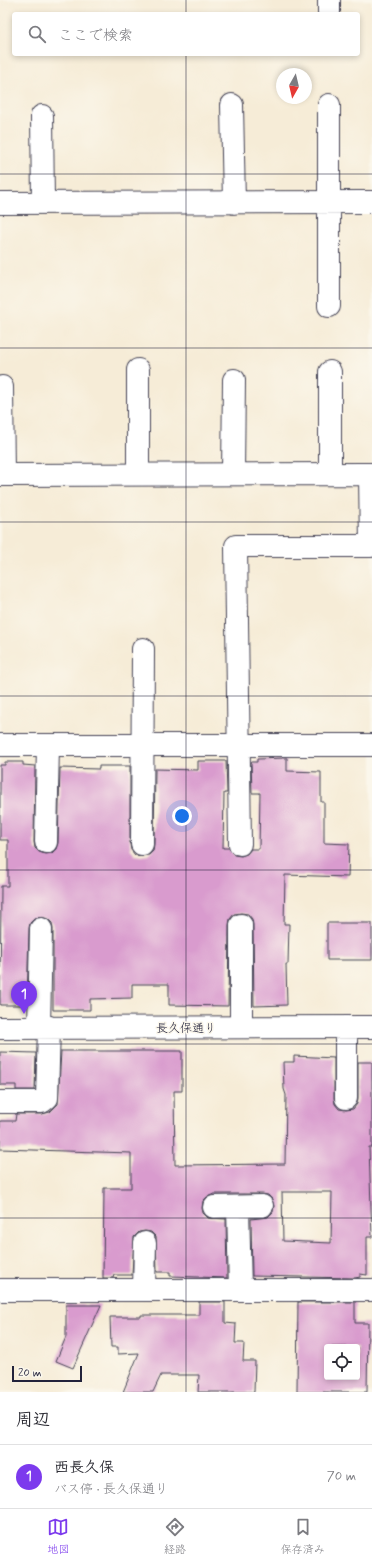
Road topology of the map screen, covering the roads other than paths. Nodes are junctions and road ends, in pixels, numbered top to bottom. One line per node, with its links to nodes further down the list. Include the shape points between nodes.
1 (232, 105): 4 (street)
2 (328, 105): 5 (street)
3 (42, 116): 8 (street)
4 (234, 202): 5 (street); 8 (street)
5 (328, 202): 6 (street); 9 (street)
6 (372, 202)
7 (0, 203): 8 (street)
8 (43, 203)
9 (329, 306)
10 (138, 370): 14 (street)
11 (330, 372): 16 (street)
12 (234, 380): 15 (street)
13 (2, 387): 18 (street)
14 (138, 474): 15 (street); 18 (street)
15 (233, 474): 16 (street)
16 (330, 474): 17 (street)
17 (371, 474): 23 (street, via 371,546 236,546)
18 (2, 475)
19 (143, 649): 22 (street)
20 (0, 745): 21 (street)
21 (48, 745): 22 (street); 25 (street)
22 (142, 745): 23 (street); 26 (street)
23 (239, 745): 24 (street); 27 (street)
24 (372, 745)
25 (46, 842)
26 (142, 844)
27 (240, 844)
28 (242, 925): 34 (street)
29 (41, 929): 30 (street)
30 (44, 1027): 33 (street, 長久保通り); 34 (street, 長久保通り); 36 (street, via 47,1098 42,1102)
31 (346, 1027): 32 (street, 長久保通り); 34 (street, 長久保通り); 35 (street)
32 (372, 1027)
33 (0, 1028)
34 (241, 1028)
35 (346, 1098)
36 (0, 1102)
37 (262, 1206): 39 (street)
38 (214, 1207): 39 (street)
39 (238, 1207): 43 (street)
40 (145, 1243): 42 (street)
41 (0, 1290): 42 (street)
42 (144, 1290): 43 (street)
43 (240, 1290): 44 (street)
44 (372, 1290)

